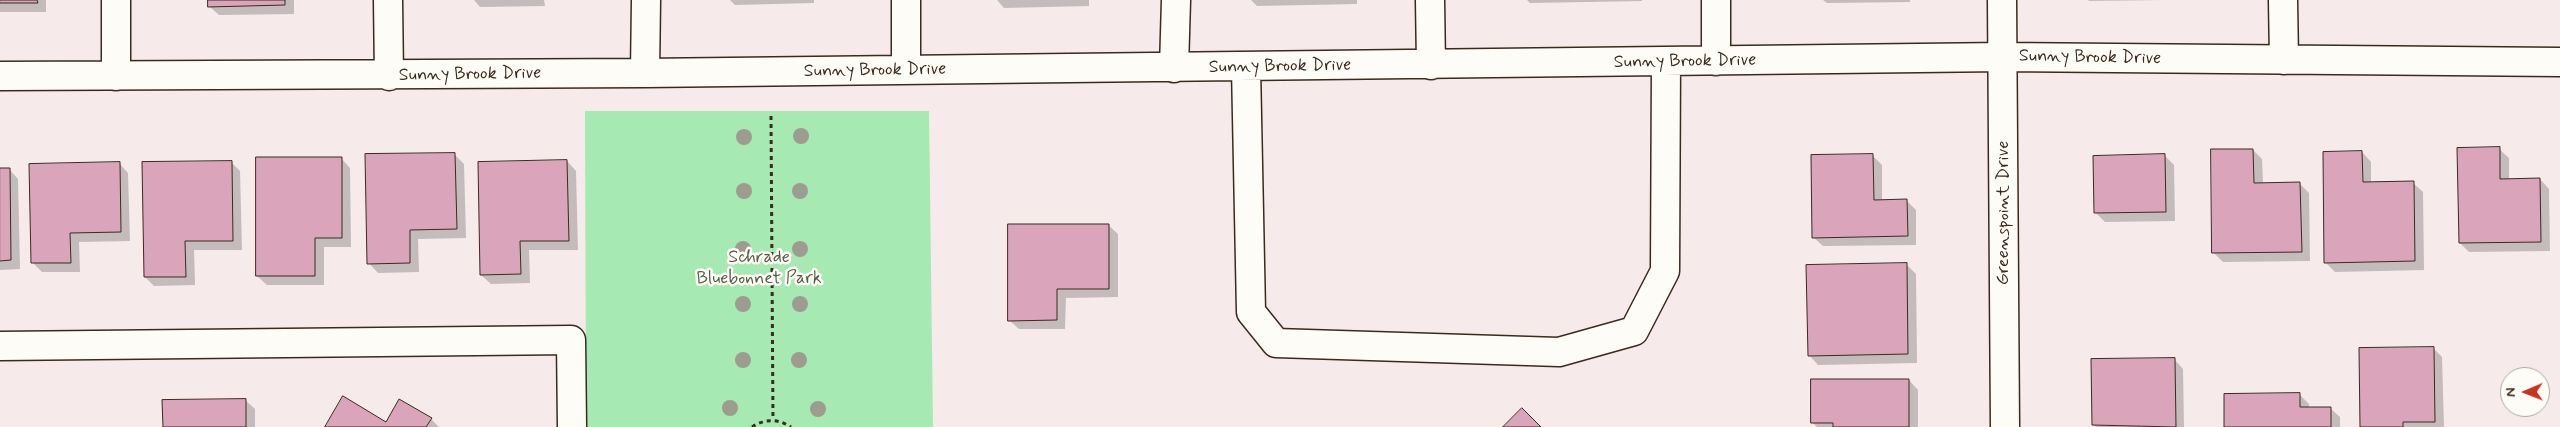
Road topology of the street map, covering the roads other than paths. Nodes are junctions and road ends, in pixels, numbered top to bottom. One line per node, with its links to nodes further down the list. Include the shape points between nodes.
1 (116, 0): 21 (street)
2 (388, 0): 22 (street)
3 (646, 0): 19 (street)
4 (906, 0): 18 (street)
5 (1176, 0): 17 (street)
6 (1430, 0): 15 (street)
7 (1716, 0): 12 (street)
8 (2002, 0): 10 (street, Greenspoint Drive)
9 (2283, 0): 11 (street)
10 (2003, 58): 11 (street, Sunny Brook Drive); 12 (street, Sunny Brook Drive); 25 (street, Greenspoint Drive)
11 (2284, 60): 14 (street, Sunny Brook Drive)
12 (1716, 61): 13 (street, Sunny Brook Drive)
13 (1666, 62): 15 (street, Sunny Brook Drive); 16 (street, via 1665,271 1634,331 1558,352 1276,344 1251,312)
14 (2560, 62)
15 (1432, 65): 16 (street, Sunny Brook Drive)
16 (1246, 67): 17 (street, Sunny Brook Drive)
17 (1174, 68): 18 (street, Sunny Brook Drive)
18 (906, 70): 19 (street, Sunny Brook Drive)
19 (645, 73): 22 (street, Sunny Brook Drive)
20 (0, 76): 21 (street, Sunny Brook Drive)
21 (116, 76): 22 (street, Sunny Brook Drive)
22 (389, 76)
23 (0, 346): 24 (street, via 571,340)
24 (572, 427)
25 (2005, 427)

